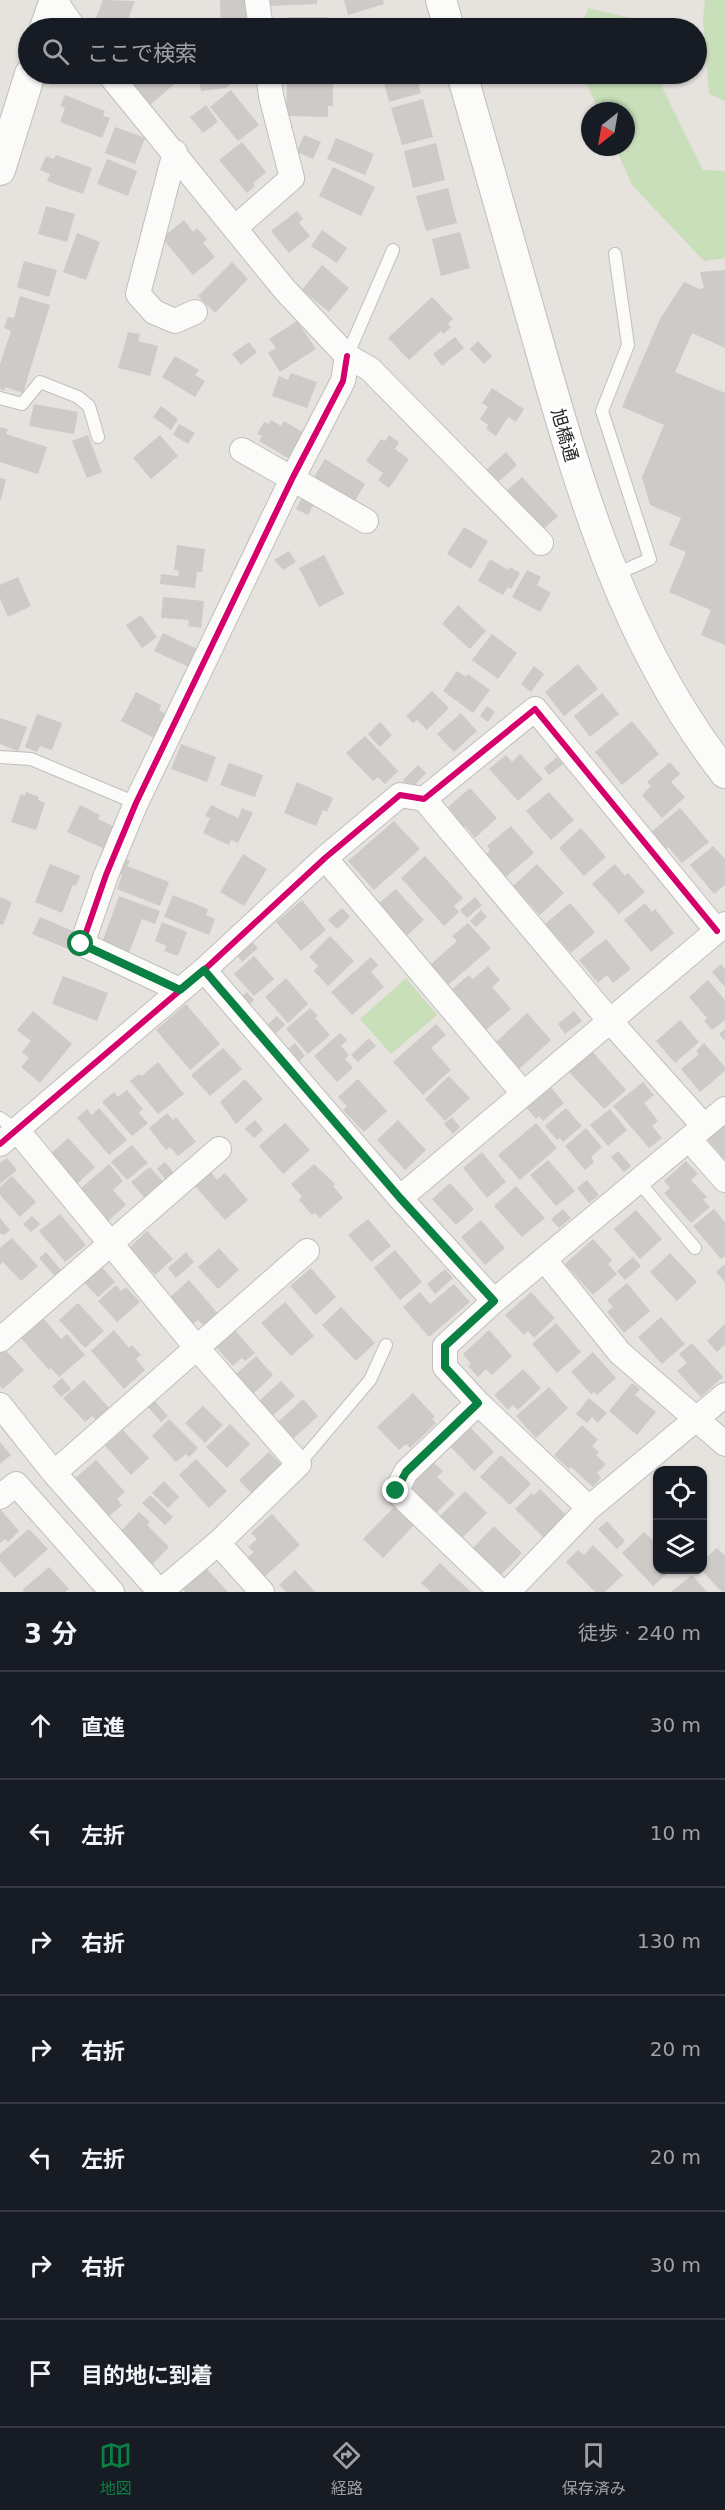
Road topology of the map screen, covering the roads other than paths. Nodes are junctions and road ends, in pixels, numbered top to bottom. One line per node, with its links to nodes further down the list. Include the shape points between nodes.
1 (55, 0): 4 (street); 5 (street)
2 (257, 0): 6 (street)
3 (441, 0): 7 (street)
4 (49, 18)
5 (67, 18)
6 (260, 18)
7 (446, 18)
8 (27, 84): 13 (street)
9 (117, 84): 12 (street)
10 (269, 84): 14 (street, via 292,178)
11 (465, 84): 25 (street, 旭橋通, via 578,478)
12 (175, 152): 14 (street); 17 (street, via 138,294 154,312 175,321)
13 (0, 170)
14 (236, 227): 18 (street, via 285,290)
15 (393, 250): 18 (lane)
16 (615, 254): 25 (lane, via 628,345 602,411 651,559)
17 (195, 312)
18 (347, 356): 22 (street, via 343,381); 24 (street, via 370,369)
19 (0, 398): 20 (lane, via 22,404 40,382 78,397 88,406)
20 (98, 437)
21 (242, 450): 22 (street)
22 (293, 477): 23 (street); 29 (street)
23 (366, 521)
24 (541, 543)
25 (613, 576): 27 (street, 旭橋通, via 642,641 703,745)
26 (0, 757): 29 (lane, via 31,759)
27 (725, 773)
28 (424, 799): 30 (street, via 400,795); 31 (street, via 535,709); 34 (street)
29 (136, 803): 33 (street, via 81,944)
30 (325, 858): 32 (street); 35 (street)
31 (721, 928): 34 (street)
32 (204, 970): 33 (street); 42 (street)
33 (180, 990): 37 (street)
34 (610, 1021): 35 (street); 38 (street)
35 (524, 1093): 42 (street)
36 (725, 1108): 38 (street)
37 (6, 1131): 43 (street)
38 (696, 1132): 40 (street); 41 (street)
39 (219, 1149): 43 (street)
40 (725, 1180)
41 (638, 1181): 44 (lane); 46 (street)
42 (400, 1198): 47 (street)
43 (112, 1243): 48 (street); 50 (street)
44 (695, 1248)
45 (307, 1251): 50 (street)
46 (544, 1259): 47 (street); 54 (street, via 620,1353)
47 (494, 1301): 52 (street, via 445,1346 445,1367)
48 (0, 1340)
49 (386, 1345): 56 (lane, via 370,1380)
50 (196, 1347): 56 (street); 57 (street)
51 (725, 1395): 54 (street)
52 (478, 1403): 59 (street); 64 (street, via 406,1472 396,1491)
53 (0, 1405): 57 (street)
54 (695, 1418): 55 (street); 59 (street)
55 (725, 1443)
56 (299, 1464): 60 (street)
57 (54, 1473): 62 (street)
58 (0, 1497): 61 (street, via 16,1484)
59 (589, 1508): 65 (street)
60 (218, 1543): 62 (street); 63 (street)
61 (112, 1592)
62 (160, 1592)
63 (262, 1592)
64 (501, 1592)
65 (508, 1592)

